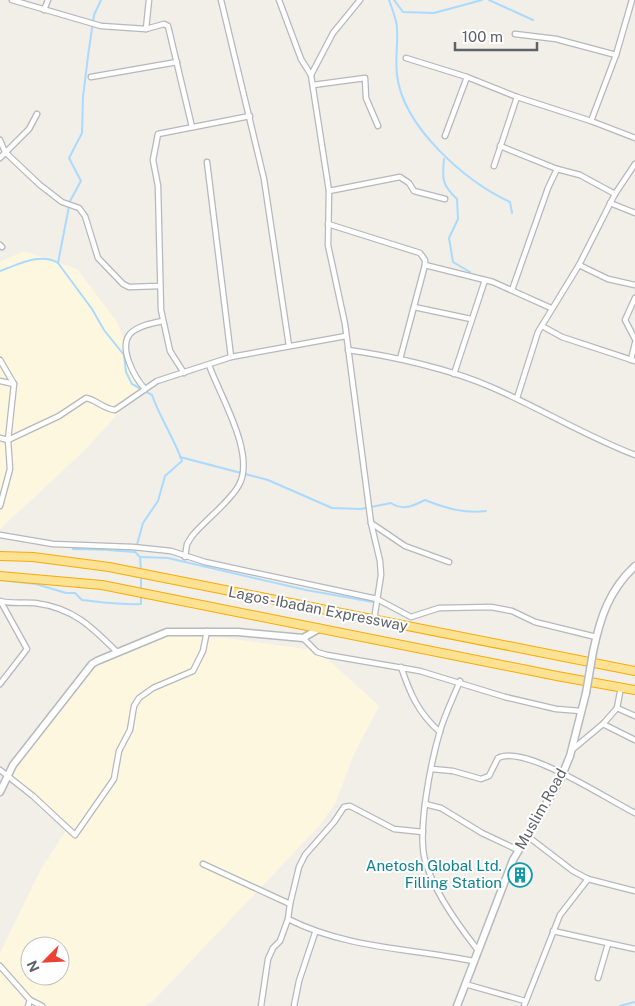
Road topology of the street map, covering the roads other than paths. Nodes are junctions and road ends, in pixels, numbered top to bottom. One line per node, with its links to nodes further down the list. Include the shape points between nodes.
1 (12, 0): 8 (street)
2 (48, 0): 8 (street)
3 (148, 0): 9 (street)
4 (221, 0): 20 (street)
5 (279, 0): 14 (street, via 301,59)
6 (360, 0): 14 (street, via 333,33)
7 (632, 0): 11 (street)
8 (44, 10): 9 (street, via 102,26)
9 (146, 29): 13 (street, via 164,24 168,26)
10 (515, 34): 11 (street)
11 (616, 55): 21 (street)
12 (406, 58): 15 (street)
13 (177, 62): 16 (street); 23 (street)
14 (311, 75): 17 (street)
15 (467, 76): 18 (street); 24 (street)
16 (91, 78)
17 (313, 85): 22 (street, via 365,78 366,98); 34 (street)
18 (517, 96): 21 (street); 27 (street)
19 (37, 114): 28 (street, via 29,129)
20 (250, 116): 23 (street); 55 (street, via 264,179)
21 (592, 121): 25 (street)
22 (378, 126)
23 (192, 127): 44 (street, via 158,134 154,145)
24 (445, 136)
25 (635, 138)
26 (0, 140): 28 (street)
27 (500, 146): 32 (street); 33 (street)
28 (5, 152): 29 (street); 44 (street, via 54,196 79,208 86,216 98,258 124,284)
29 (0, 158)
30 (207, 162): 57 (street)
31 (635, 164): 35 (street)
32 (494, 166)
33 (557, 169): 35 (street, via 580,175); 45 (street)
34 (329, 191): 36 (street, via 400,177 414,191); 39 (street)
35 (615, 194): 37 (street)
36 (445, 199)
37 (610, 203): 38 (street); 40 (street)
38 (635, 213)
39 (328, 224): 41 (street, via 420,253 426,260); 52 (street, via 328,245)
40 (578, 265): 43 (street, via 608,279); 48 (street)
41 (426, 266): 42 (street); 47 (street)
42 (485, 280): 45 (street); 49 (street)
43 (635, 285)
44 (160, 286): 50 (street)
45 (512, 290): 48 (street)
46 (635, 298): 53 (street, via 625,320)
47 (414, 307): 49 (street); 59 (street)
48 (551, 308): 51 (street)
49 (471, 320): 63 (street)
50 (163, 321): 62 (street, via 170,351); 66 (street, via 147,324 131,333 126,340 135,378)
51 (542, 326): 60 (street); 67 (street)
52 (346, 336): 55 (street); 56 (street)
53 (635, 339)
54 (635, 343): 60 (street)
55 (289, 346): 57 (street)
56 (348, 350): 59 (street); 72 (street)
57 (231, 357): 61 (street)
58 (0, 360): 65 (street)
59 (400, 360): 63 (street)
60 (633, 360)
61 (209, 365): 62 (street); 75 (street, via 241,446 244,468 239,486 192,536)
62 (184, 373): 66 (street, via 157,381)
63 (454, 374): 67 (street)
64 (0, 381): 65 (street)
65 (14, 384): 69 (street)
66 (145, 389): 69 (street, via 115,410 108,410 86,398 59,416)
67 (516, 398): 70 (street)
68 (0, 438): 69 (street)
69 (8, 440): 71 (street, via 10,469)
70 (635, 456)
71 (0, 506)
72 (371, 523): 76 (street, via 405,546); 79 (street, via 381,575)
73 (0, 535): 75 (street, via 53,544 152,548)
74 (0, 556): 81 (highway, Lagos-Ibadan Expressway, via 33,557 109,568)
75 (185, 557): 79 (street)
76 (448, 562)
77 (635, 566): 85 (street, Muslim Road, via 610,596)
78 (0, 576): 82 (highway, Lagos-Ibadan Expressway, via 102,585)
79 (376, 599): 81 (street); 85 (street, via 411,617 439,608 491,606)
80 (0, 602): 86 (street, via 51,605 77,616); 90 (street, via 27,650)
81 (374, 620): 88 (highway, Lagos-Ibadan Expressway)
82 (320, 628): 84 (street); 93 (highway, Lagos-Ibadan Expressway)
83 (208, 631): 84 (street); 86 (street, via 167,632); 105 (street, via 203,651 192,671 153,688 139,698 134,706 130,730 119,751 114,779 75,835 34,796)
84 (303, 638): 87 (street, via 317,652 326,655)
85 (596, 638): 96 (street, Muslim Road, bridge)
86 (117, 652): 105 (street, via 92,664)
87 (401, 667): 91 (street); 99 (street, via 418,709)
88 (635, 671)
89 (0, 673): 90 (street)
90 (5, 678): 92 (street)
91 (460, 682): 96 (street, via 505,697 556,709); 99 (street)
92 (0, 684)
93 (621, 688): 94 (highway, Lagos-Ibadan Expressway); 95 (street)
94 (635, 690)
95 (617, 708): 97 (street); 98 (street)
96 (582, 711): 101 (street, Muslim Road)
97 (635, 716)
98 (603, 724): 100 (street); 101 (street)
99 (440, 732): 103 (street)
100 (635, 740)
101 (573, 749): 104 (street, Muslim Road)
102 (0, 770): 105 (street)
103 (432, 770): 104 (street, via 481,780 489,776 498,758 508,754); 107 (street)
104 (563, 774): 108 (street); 110 (street, Muslim Road)
105 (7, 776): 106 (street)
106 (0, 792)
107 (425, 804): 109 (street); 111 (street, via 441,808)
108 (635, 813)
109 (423, 832): 115 (street, via 394,829 350,806 344,807 305,855); 120 (street, via 424,854 430,872 454,916)
110 (526, 834): 111 (street, Muslim Road); 113 (street)
111 (518, 850): 120 (street, Muslim Road)
112 (203, 864): 115 (street)
113 (588, 879): 114 (street); 118 (street, via 560,916)
114 (635, 891)
115 (290, 904): 116 (street)
116 (288, 919): 117 (street); 130 (street, via 280,941 268,959)
117 (315, 932): 122 (street, via 408,952); 131 (street)
118 (553, 932): 119 (street); 127 (street)
119 (608, 944): 121 (street); 124 (street)
120 (478, 949): 122 (street, Muslim Road)
121 (635, 949)
122 (473, 961): 125 (street, Muslim Road)
123 (0, 966): 126 (street)
124 (598, 978)
125 (464, 984): 127 (street); 132 (street, Muslim Road)
126 (30, 1000): 128 (street); 129 (street)
127 (525, 1003)
128 (28, 1006)
129 (42, 1006)
130 (261, 1006)
131 (294, 1006)
132 (457, 1006)

